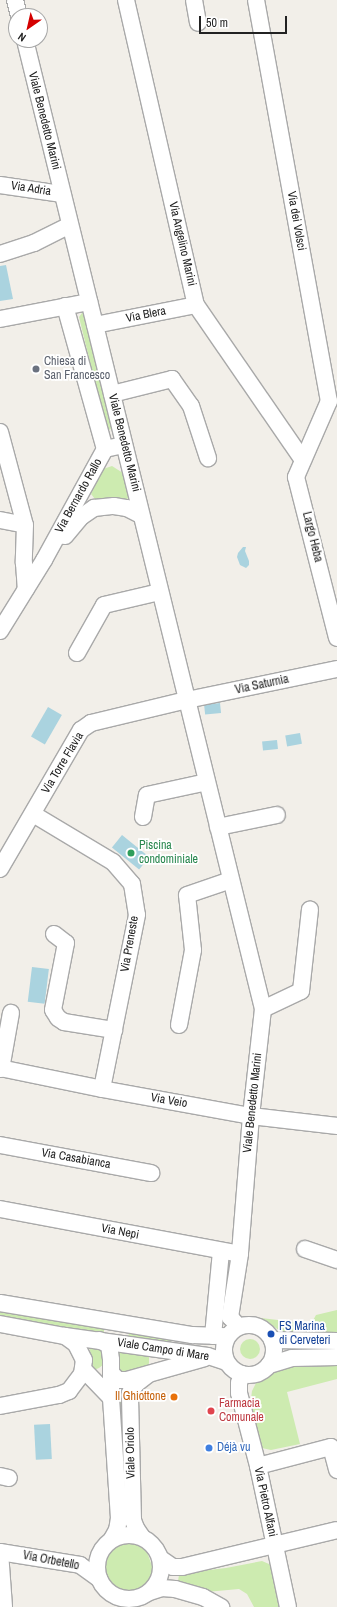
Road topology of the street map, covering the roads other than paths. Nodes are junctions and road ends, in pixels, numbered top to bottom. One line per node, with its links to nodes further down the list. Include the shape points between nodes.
1 (126, 0): 11 (street, Via Angelino Marini)
2 (194, 0): 4 (street)
3 (256, 0): 17 (street, Via dei Volsci, via 329,401)
4 (198, 23)
5 (27, 48): 7 (street, Viale Benedetto Marini)
6 (0, 184): 7 (street, Via Adria)
7 (62, 194): 8 (street, Viale Benedetto Marini)
8 (70, 225): 9 (street, via 34,243); 10 (street, Viale Benedetto Marini)
9 (0, 254)
10 (89, 302): 12 (street); 14 (street, Viale Benedetto Marini)
11 (196, 305): 14 (street, Via Blera); 21 (street, Via Angelino Marini)
12 (66, 306): 13 (street); 19 (street)
13 (0, 319)
14 (95, 325): 15 (street, Viale Benedetto Marini)
15 (112, 394): 18 (street, Viale Benedetto Marini); 20 (street, via 172,379 192,406)
16 (0, 432): 24 (street)
17 (313, 438): 21 (street, Largo Heba)
18 (124, 445): 19 (street, Via Bernardo Rallo); 22 (street, Viale Benedetto Marini)
19 (104, 449): 25 (street, Via Bernardo Rallo)
20 (208, 458)
21 (304, 460): 29 (street, Largo Heba, via 296,477)
22 (141, 515): 25 (street, Via Bernardo Rallo, via 127,508 114,506 88,510); 27 (street, Viale Benedetto Marini)
23 (0, 520): 24 (street)
24 (25, 525): 26 (street)
25 (44, 560): 26 (street, Via Bernardo Rallo)
26 (26, 589): 28 (street, Via Bernardo Rallo)
27 (160, 592): 30 (street, via 104,605); 32 (street, Viale Benedetto Marini)
28 (0, 631)
29 (337, 638)
30 (77, 653)
31 (337, 669): 32 (street, Via Saturnia)
32 (187, 700): 33 (street, Viale Benedetto Marini); 34 (street, Via Torre Flavia, via 91,723 81,730)
33 (207, 782): 36 (street, via 147,796); 37 (street, Viale Benedetto Marini)
34 (33, 814): 38 (street, Via Torre Flavia); 45 (street, Via Preneste, via 113,862 132,884 137,916)
35 (277, 814): 37 (street)
36 (143, 817)
37 (218, 828): 39 (street, Viale Benedetto Marini)
38 (0, 870)
39 (231, 880): 42 (street, Viale Benedetto Marini); 44 (street, via 186,895 193,950)
40 (310, 909): 42 (street, via 300,991)
41 (54, 934): 45 (street, via 66,943 53,1010 58,1018 64,1022)
42 (263, 1009): 48 (street, Viale Benedetto Marini)
43 (11, 1013): 46 (street, Via Veio)
44 (179, 1025)
45 (114, 1030): 47 (street, Via Preneste)
46 (1, 1068): 47 (street, Via Veio)
47 (102, 1090): 48 (street, Via Veio)
48 (251, 1116): 49 (street, Via Veio); 55 (street, Viale Benedetto Marini)
49 (337, 1126)
50 (0, 1145): 51 (street, Via Casabianca)
51 (151, 1173)
52 (0, 1209): 54 (street, Via Nepi)
53 (305, 1249): 56 (street)
54 (221, 1252): 55 (street, Via Nepi); 60 (street)
55 (240, 1254): 60 (street, Viale Benedetto Marini)
56 (337, 1260)
57 (0, 1303): 58 (street, Viale Campo di Mare)
58 (100, 1320): 60 (street, Viale Campo di Mare, via 192,1335); 62 (street, Viale Campo di Mare, via 109,1326 109,1332 107,1338)
59 (0, 1324): 61 (street, Viale Campo di Mare)
60 (226, 1333): 63 (street, via 246,1324 258,1326 268,1333); 69 (street, via 223,1349)
61 (65, 1336): 62 (street, Viale Campo di Mare); 71 (street, via 79,1348 84,1360)
62 (99, 1340): 66 (street, Viale Campo di Mare); 72 (street, Viale Oriolo, via 109,1345)
63 (272, 1340): 64 (street); 70 (street, via 273,1357)
64 (337, 1341)
65 (337, 1345): 67 (street)
66 (210, 1357): 69 (street, Viale Campo di Mare); 73 (street)
67 (320, 1357): 68 (street); 70 (street, via 292,1358)
68 (337, 1357)
69 (226, 1362): 74 (street)
70 (269, 1365): 74 (street, via 257,1374)
71 (83, 1368): 75 (street); 76 (street, via 77,1382 69,1391)
72 (111, 1373): 73 (street, via 121,1381); 75 (street, Viale Oriolo)
73 (148, 1374): 81 (street, Viale Oriolo, via 130,1393 133,1520)
74 (242, 1374): 78 (street, Via Pietro Alfani, via 239,1393)
75 (111, 1398): 82 (street, Viale Oriolo, via 119,1518)
76 (0, 1406)
77 (334, 1446): 78 (street); 79 (street)
78 (258, 1466): 83 (street, Via Pietro Alfani)
79 (337, 1470)
80 (337, 1530): 83 (street)
81 (142, 1537): 82 (street, via 125,1534); 86 (street, via 154,1547)
82 (112, 1539): 85 (street)
83 (275, 1546): 86 (street, via 182,1567 173,1567); 93 (street, Via Pietro Alfani)
84 (0, 1552): 87 (street, Via Orbetello); 91 (street)
85 (100, 1553): 87 (street); 88 (street, via 97,1563)
86 (161, 1559): 89 (street, via 159,1580)
87 (75, 1564): 88 (street, Via Orbetello, via 87,1569)
88 (99, 1579): 90 (street)
89 (147, 1597): 90 (street); 92 (street, via 162,1588 203,1597)
90 (117, 1601)
91 (4, 1607)
92 (222, 1607)
93 (288, 1607)

